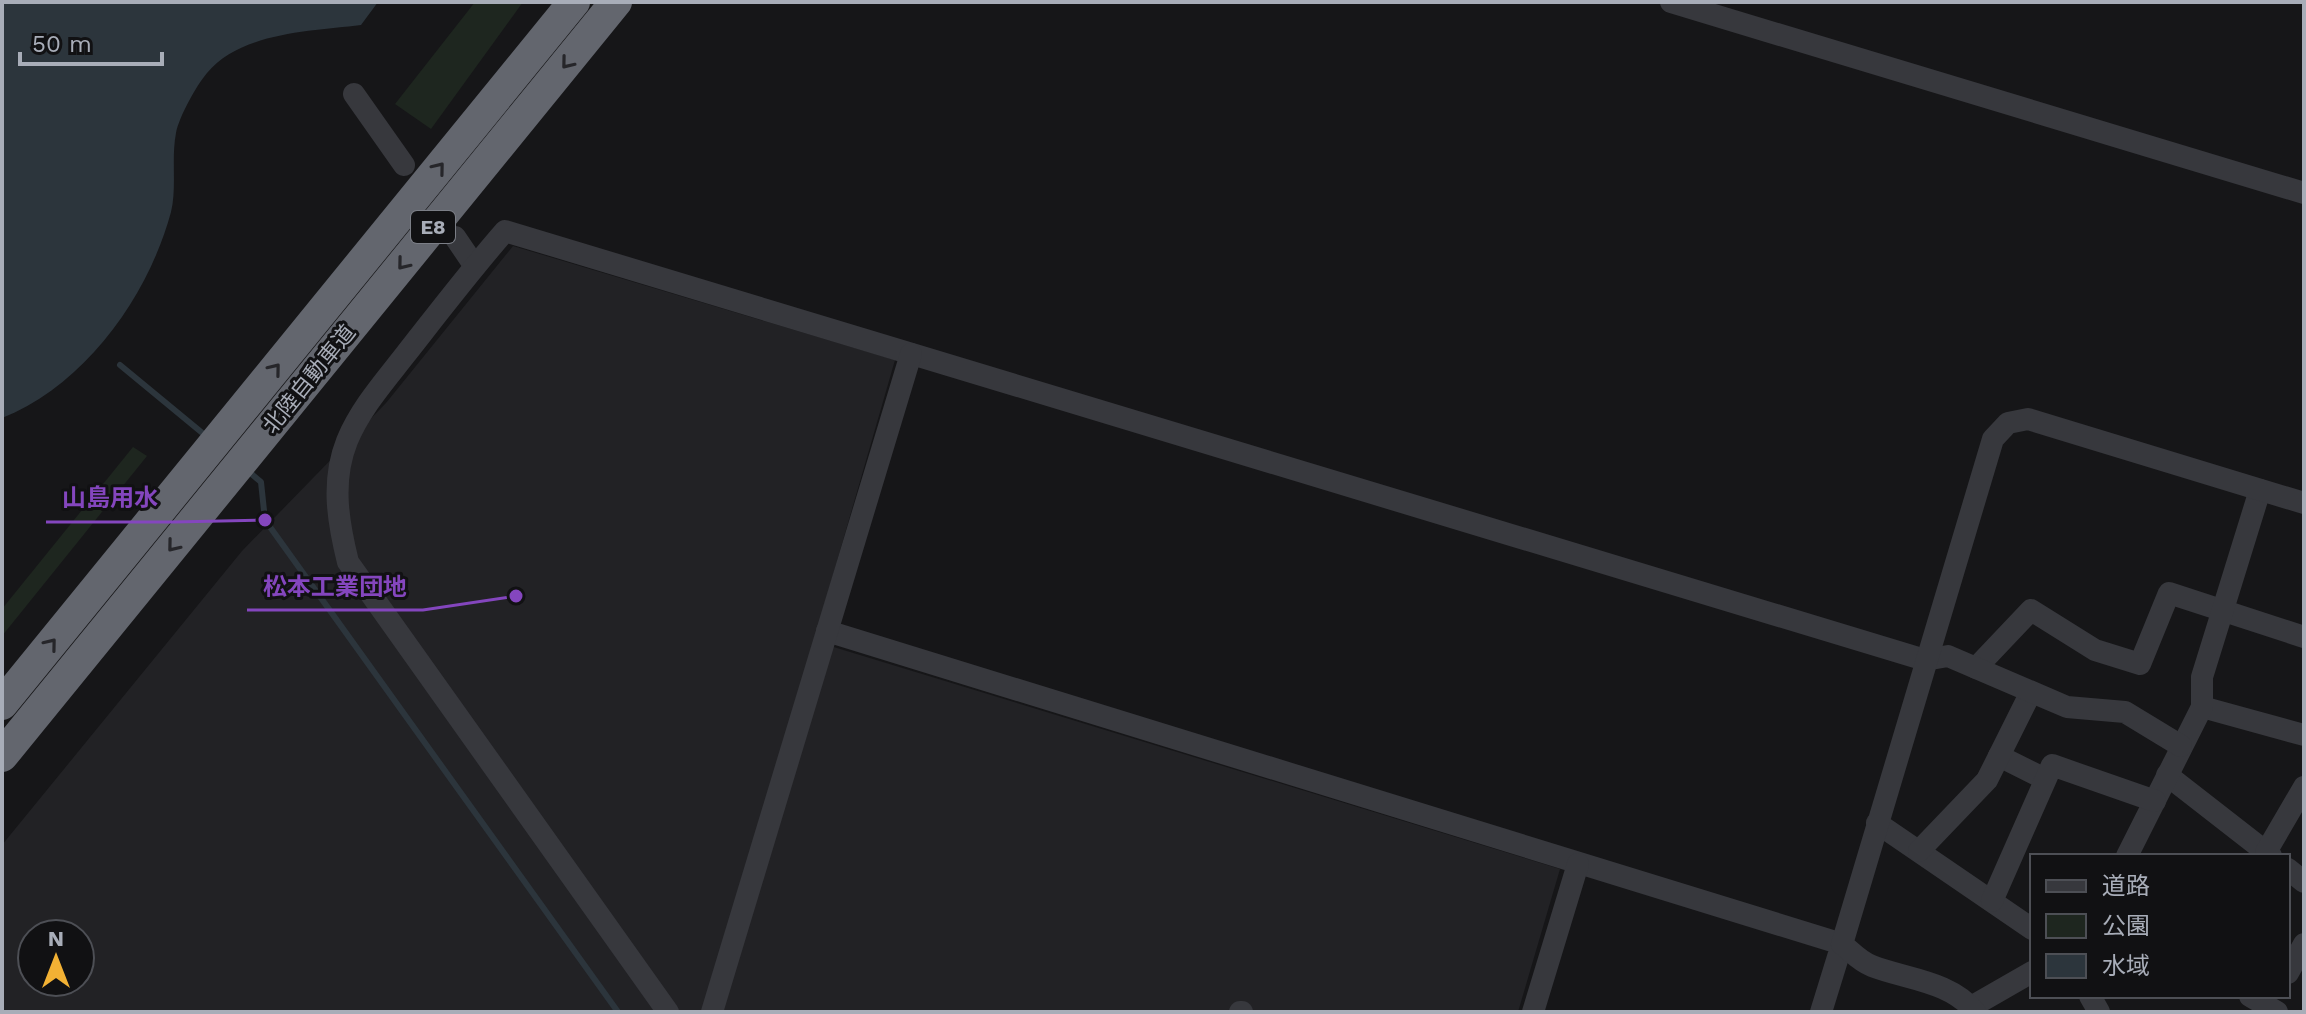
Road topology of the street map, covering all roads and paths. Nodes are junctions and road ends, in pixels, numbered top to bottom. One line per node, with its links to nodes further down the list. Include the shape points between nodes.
1 (574, 2): 18 (highway, 北陸自動車道 / E8, one-way to 1)
2 (616, 2): 22 (highway, 北陸自動車道 / E8, one-way to 22)
3 (1671, 2): 6 (street)
4 (354, 94): 5 (street)
5 (404, 165)
6 (2304, 193)
7 (455, 237): 8 (street)
8 (474, 265): 9 (street, via 505,231); 42 (street, via 369,399 347,441 336,493 348,562)
9 (911, 354): 13 (street); 15 (street)
10 (2260, 490): 11 (street); 12 (street); 15 (street, via 2028,419 2008,423 1993,439)
11 (2304, 503)
12 (2223, 611): 14 (street); 16 (street, via 2169,593 2140,664 2095,650 2031,610); 19 (street, via 2202,677)
13 (827, 631): 32 (street); 43 (street)
14 (2304, 637)
15 (1925, 660): 16 (street, via 1948,656); 28 (street)
16 (1976, 668): 17 (street)
17 (2031, 692): 21 (street, via 2067,707 2125,712); 23 (street)
18 (2, 704)
19 (2202, 707): 20 (street); 21 (street)
20 (2304, 735)
21 (2181, 746): 24 (street)
22 (2, 756)
23 (1999, 756): 25 (street); 29 (street, via 1987,780)
24 (2167, 775): 27 (street); 30 (street)
25 (2045, 779): 27 (street, via 2052,765); 33 (street)
26 (2304, 787): 30 (street)
27 (2155, 801): 31 (street)
28 (1877, 823): 29 (street); 35 (street)
29 (1919, 851): 33 (street)
30 (2261, 852)
31 (2128, 854)
32 (1578, 864): 35 (street); 44 (street)
33 (1992, 901): 34 (street)
34 (2030, 928)
35 (1842, 944): 41 (street, via 1871,966 1949,991); 45 (street)
36 (2304, 944): 37 (street)
37 (2290, 969)
38 (2030, 973): 41 (street)
39 (2255, 998): 40 (street)
40 (2276, 1007)
41 (1973, 1009)
42 (668, 1012)
43 (712, 1012)
44 (1533, 1012)
45 (1821, 1012)

